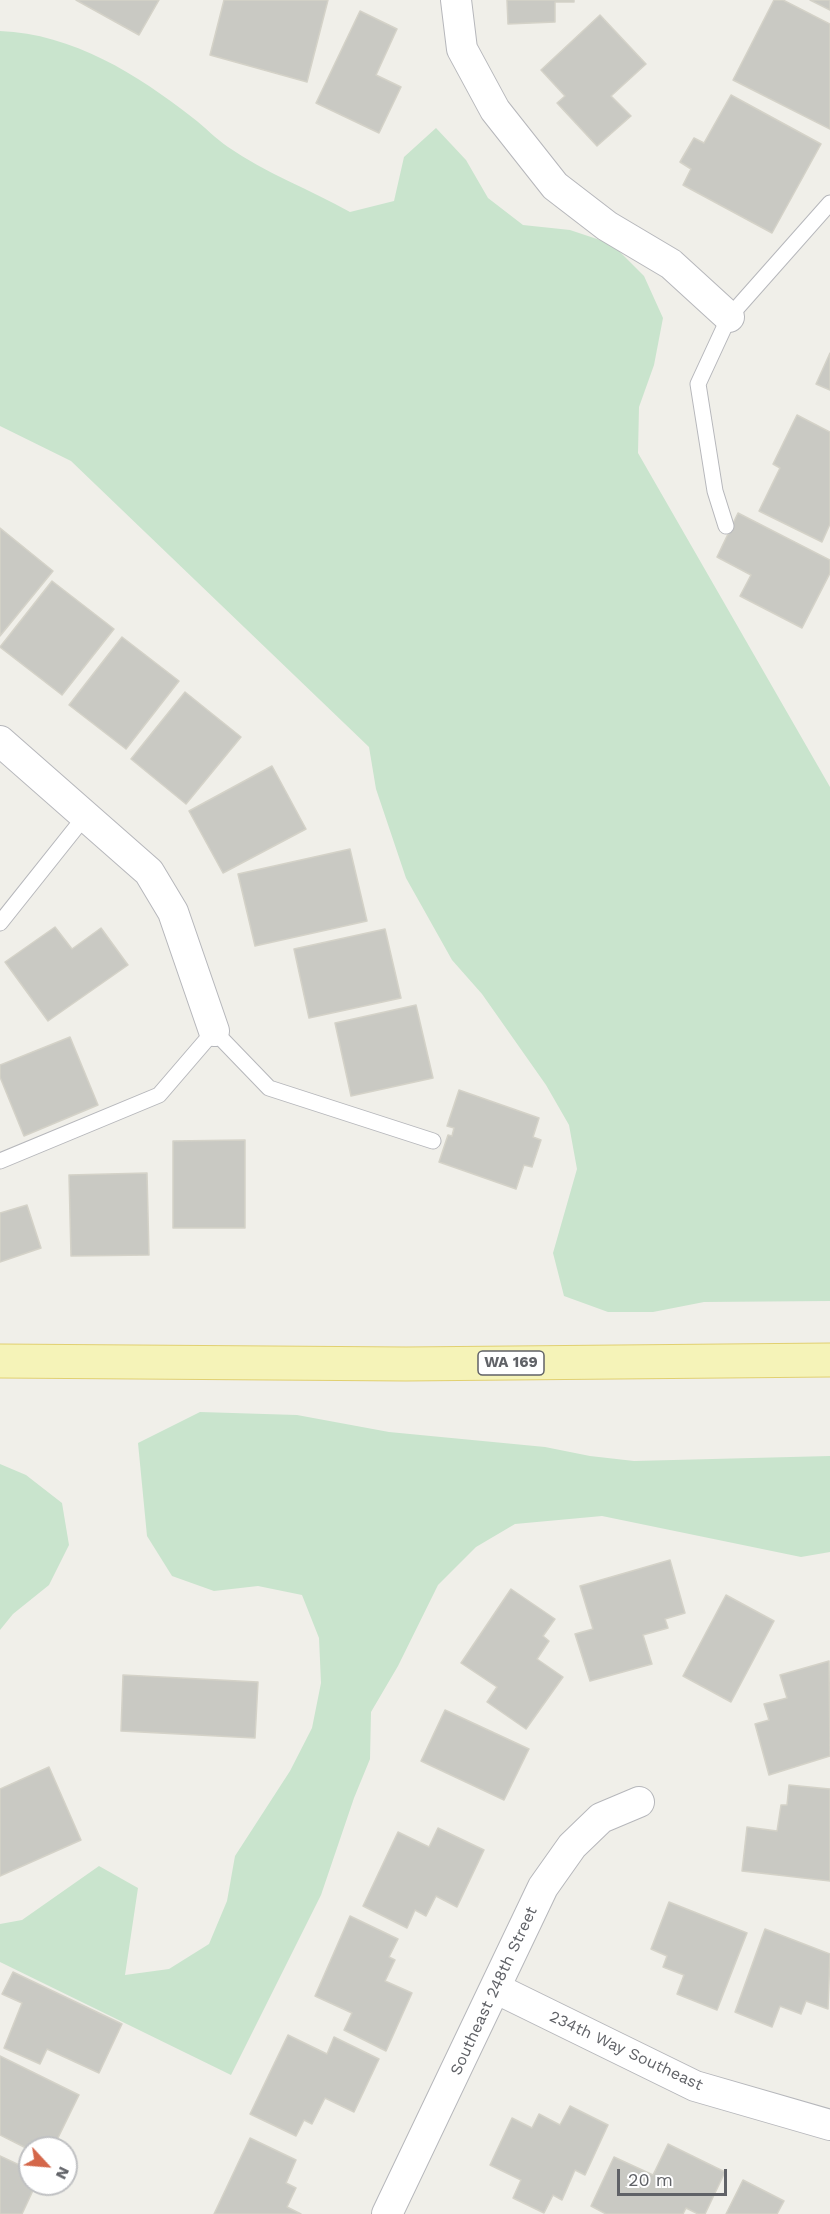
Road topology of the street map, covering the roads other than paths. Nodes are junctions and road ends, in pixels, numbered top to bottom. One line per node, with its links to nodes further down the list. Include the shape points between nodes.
1 (456, 0): 3 (street, via 462,49 495,110 555,186 607,226 671,264)
2 (830, 203): 3 (lane)
3 (729, 317): 4 (lane, via 698,384 716,491)
4 (726, 526)
5 (0, 741): 6 (street)
6 (86, 815): 7 (lane); 8 (street, via 149,872 173,912)
7 (0, 923)
8 (214, 1031): 9 (lane, via 269,1088); 10 (lane, via 159,1095)
9 (433, 1141)
10 (0, 1161)
11 (830, 1360): 12 (main road, WA 169)
12 (0, 1362)
13 (639, 1802): 14 (street, Southeast 248th Street, via 600,1818 572,1846 543,1887)
14 (495, 1988): 15 (street, 234th Way Southeast, via 695,2086); 16 (street, Southeast 248th Street)
15 (830, 2125)
16 (387, 2214)

